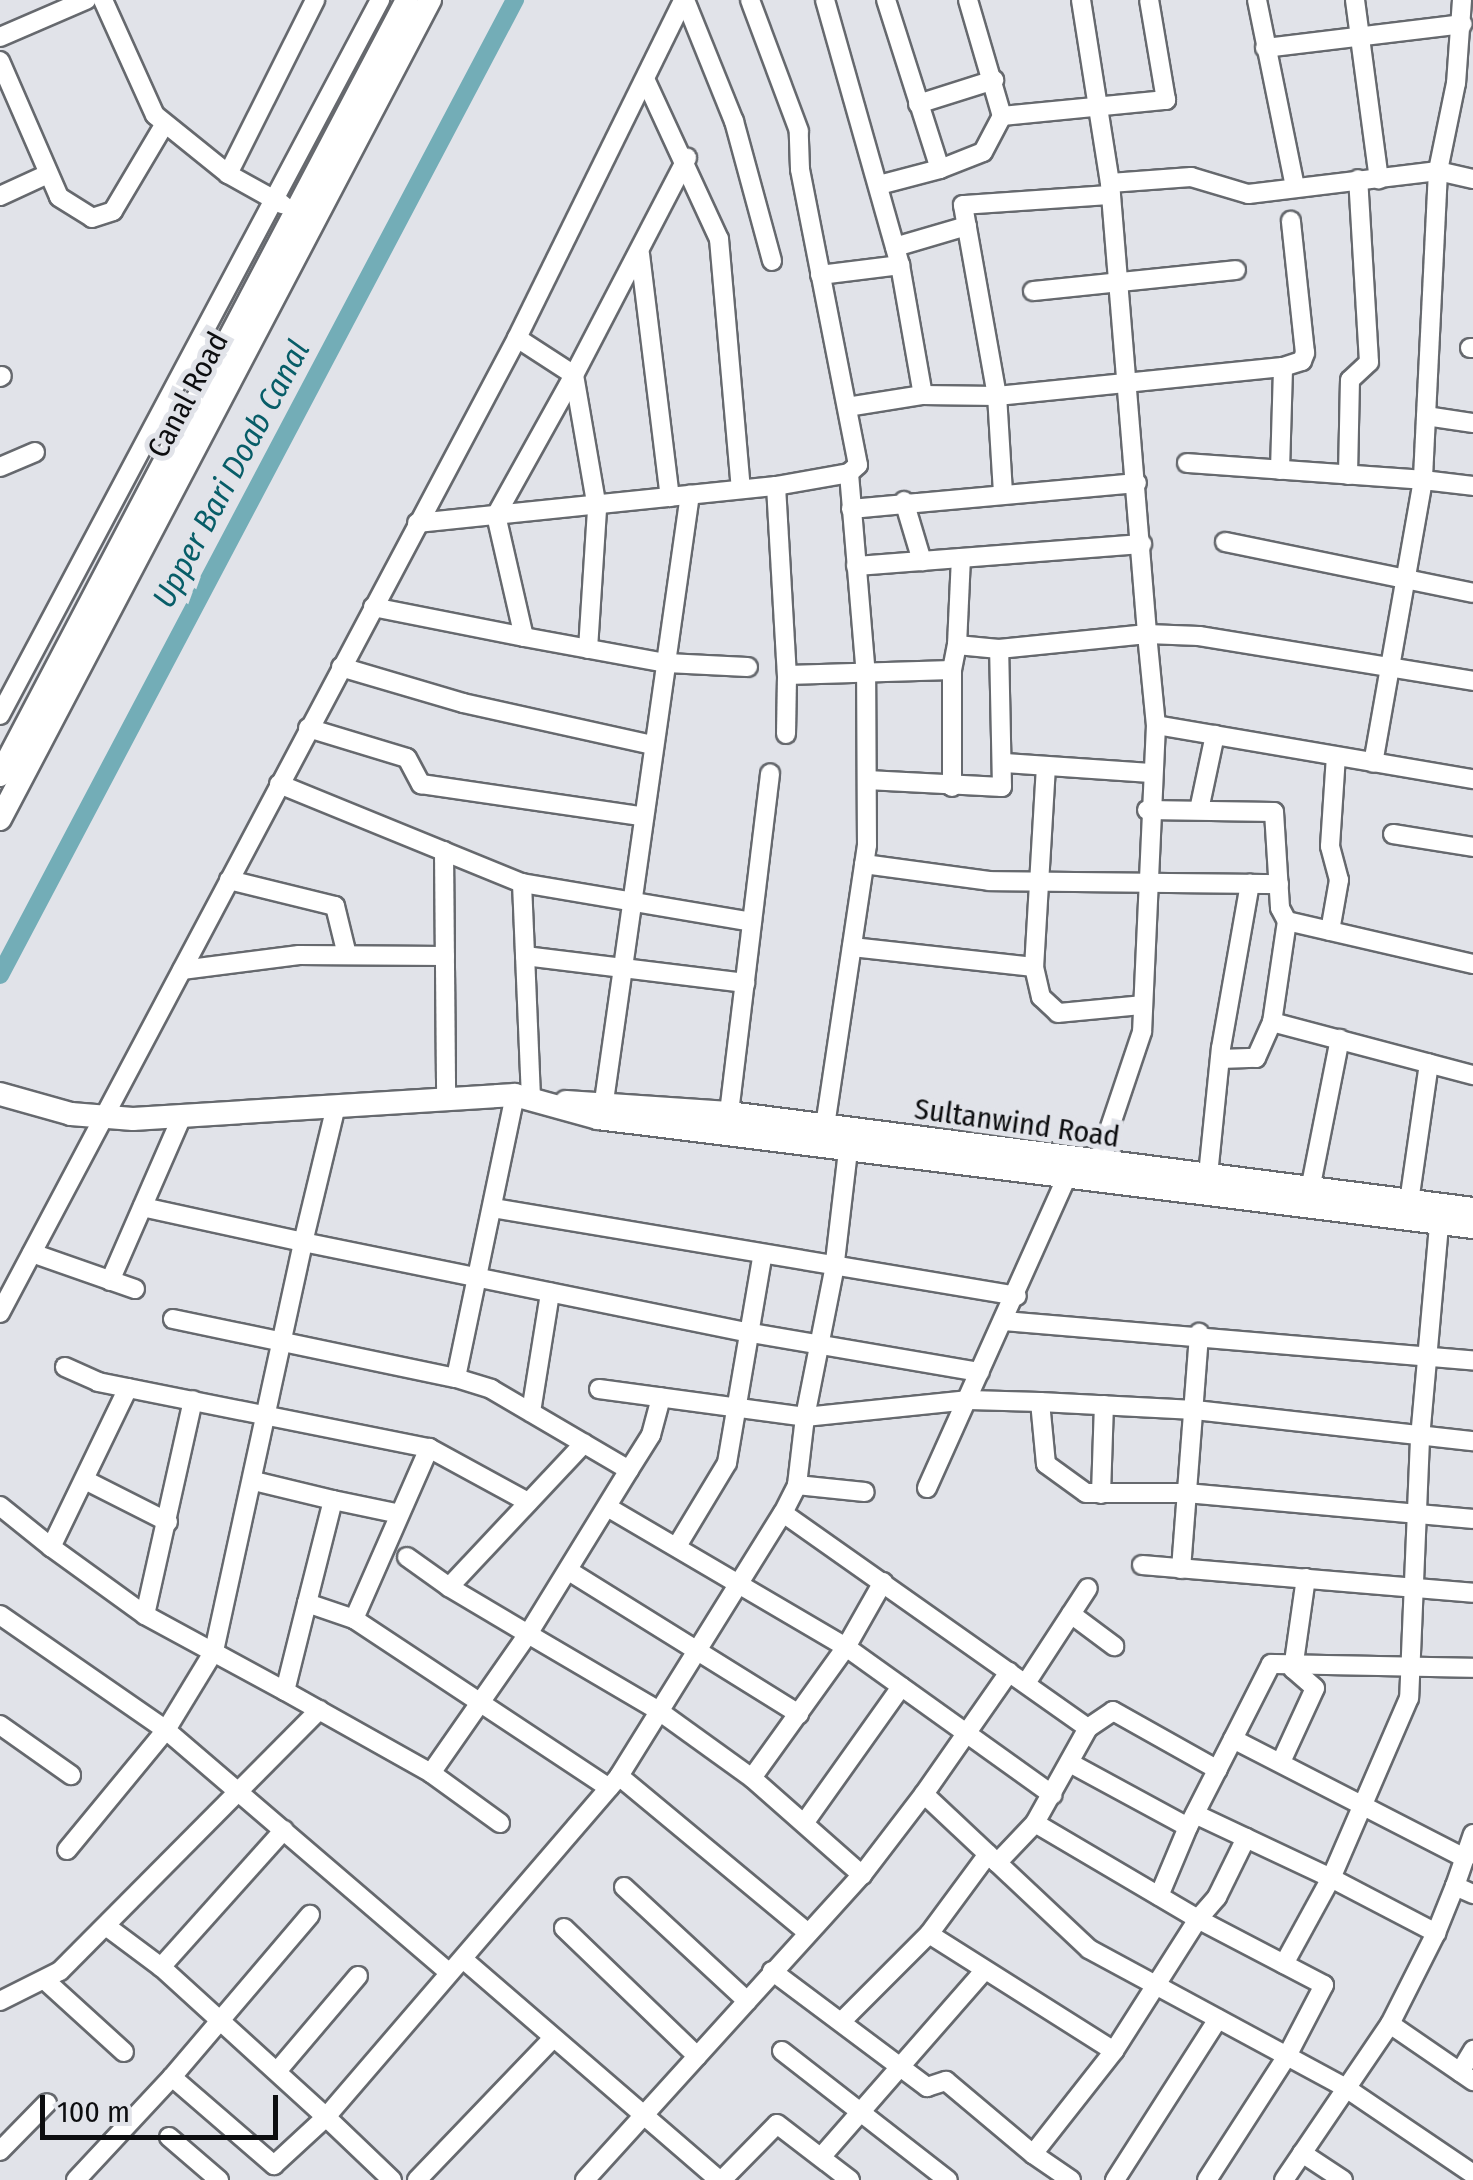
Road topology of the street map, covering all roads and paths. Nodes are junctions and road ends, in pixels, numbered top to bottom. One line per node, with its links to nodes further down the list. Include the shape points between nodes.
1 (86, 0): 19 (street)
2 (103, 0): 28 (street, via 147,105)
3 (314, 0): 33 (street)
4 (380, 0): 41 (street)
5 (407, 0): 42 (main road, Canal Road)
6 (430, 0): 121 (main road, Canal Road)
7 (684, 0): 23 (street); 47 (street, via 734,120)
8 (750, 0): 49 (street, via 799,131)
9 (825, 0): 37 (street)
10 (886, 0): 25 (street)
11 (968, 0): 22 (street)
12 (1081, 0): 26 (street)
13 (1150, 0): 26 (street, via 1166,100)
14 (1257, 0): 20 (street)
15 (1355, 0): 18 (street)
16 (1462, 0): 17 (street)
17 (1463, 24): 18 (street); 24 (street)
18 (1360, 33): 20 (street); 34 (street)
19 (0, 38)
20 (1264, 48): 38 (street)
21 (0, 62): 32 (street)
22 (994, 80): 25 (street); 27 (street)
23 (646, 81): 29 (street); 52 (street)
24 (1465, 84): 31 (street)
25 (918, 104): 30 (street)
26 (1102, 110): 27 (street); 39 (street)
27 (1002, 116): 30 (street, via 984,152)
28 (164, 124): 32 (street, via 107,218 74,210); 33 (street)
29 (686, 158): 45 (street); 71 (street, via 719,240)
30 (940, 169): 37 (street)
31 (1438, 171): 34 (street); 35 (street); 59 (street)
32 (48, 174): 40 (street)
33 (228, 174): 41 (street)
34 (1379, 179): 36 (street)
35 (1473, 179)
36 (1358, 180): 38 (street); 66 (street, via 1369,362 1350,380)
37 (879, 185): 46 (street)
38 (1295, 186): 39 (street, via 1248,194 1191,177)
39 (1111, 189): 44 (street, via 963,206); 50 (street)
40 (0, 196)
41 (274, 199): 42 (street); 101 (street)
42 (295, 212): 113 (main road, Canal Road)
43 (1291, 222): 53 (street, via 1305,353 1302,361)
44 (967, 226): 46 (street); 57 (street)
45 (640, 254): 54 (street); 74 (street)
46 (898, 256): 49 (street); 56 (street)
47 (772, 261)
48 (1236, 270): 50 (street)
49 (820, 275): 58 (street)
50 (1120, 282): 51 (street); 55 (street)
51 (1032, 291)
52 (517, 338): 54 (street); 79 (street)
53 (1283, 367): 55 (street); 64 (street)
54 (574, 375): 76 (street); 78 (street)
55 (1127, 382): 57 (street); 68 (street)
56 (923, 396): 57 (street); 58 (street)
57 (997, 396): 73 (street)
58 (847, 406): 65 (street, via 858,465)
59 (1426, 416): 60 (street); 67 (street)
60 (1473, 423)
61 (35, 452): 63 (street)
62 (1187, 463): 64 (street)
63 (0, 467)
64 (1280, 470): 66 (street)
65 (849, 473): 69 (street); 77 (street)
66 (1348, 474): 67 (street)
67 (1423, 480): 70 (street); 85 (street)
68 (1137, 483): 73 (street); 81 (street)
69 (776, 486): 71 (street); 98 (street)
70 (1473, 486)
71 (741, 489): 72 (street)
72 (690, 494): 74 (street); 93 (street)
73 (1003, 494): 75 (street)
74 (670, 497): 76 (street)
75 (904, 501): 77 (street); 83 (street)
76 (597, 508): 78 (street); 91 (street)
77 (851, 509): 84 (street)
78 (496, 514): 79 (street); 89 (street)
79 (417, 523): 87 (street)
80 (1225, 542): 85 (street)
81 (1142, 544): 82 (street); 88 (street)
82 (961, 558): 83 (street); 90 (street)
83 (922, 561): 84 (street)
84 (856, 566): 99 (street)
85 (1410, 578): 86 (street); 97 (street)
86 (1473, 593)
87 (373, 607): 89 (street); 94 (street)
88 (1147, 634): 92 (street); 97 (street, via 1199,636); 102 (street)
89 (524, 637): 91 (street)
90 (956, 646): 92 (street); 96 (street)
91 (588, 649): 93 (street)
92 (999, 649): 108 (street)
93 (666, 663): 95 (street); 106 (street)
94 (341, 666): 103 (street); 106 (street, via 463,703)
95 (748, 668)
96 (952, 670): 99 (street); 117 (street)
97 (1390, 670): 100 (street); 109 (street)
98 (787, 675): 99 (street); 104 (street)
99 (866, 676): 115 (street)
100 (1472, 678)
101 (0, 715)
102 (1156, 725): 105 (street); 112 (street)
103 (308, 728): 116 (street); 120 (street, via 406,758 421,784)
104 (786, 734)
105 (1215, 735): 107 (street); 119 (street)
106 (652, 745): 120 (street)
107 (1336, 756): 109 (street); 135 (street, via 1330,846 1339,880)
108 (1005, 763): 110 (street); 117 (street, via 1006,779 997,789)
109 (1373, 763): 114 (street)
110 (1046, 766): 112 (street); 127 (street)
111 (770, 773): 134 (street)
112 (1151, 773): 118 (street)
113 (0, 775)
114 (1473, 779)
115 (867, 780): 117 (street); 125 (street)
116 (279, 784): 124 (street); 126 (street)
117 (952, 787)
118 (1147, 810): 119 (street); 129 (street)
119 (1199, 810): 131 (street, via 1274,812)
120 (641, 816): 132 (street)
121 (0, 819)
122 (1393, 834): 123 (street)
123 (1473, 847)
124 (444, 852): 128 (street); 138 (street)
125 (864, 864): 127 (street); 136 (street)
126 (229, 880): 137 (street, via 336,906); 142 (street)
127 (1037, 881): 129 (street); 141 (street)
128 (522, 883): 132 (street); 139 (street)
129 (1145, 883): 130 (street); 145 (street)
130 (1250, 884): 131 (street); 148 (street)
131 (1279, 884): 133 (street)
132 (627, 901): 134 (street); 143 (street)
133 (1287, 921): 135 (street); 146 (street)
134 (752, 922): 144 (street)
135 (1330, 931): 140 (street)
136 (852, 947): 141 (street); 159 (street)
137 (347, 955): 138 (street); 142 (street)
138 (445, 956): 153 (street)
139 (525, 956): 143 (street); 152 (street)
140 (1473, 964)
141 (1034, 967): 145 (street, via 1041,997 1058,1013)
142 (182, 970): 158 (street)
143 (619, 970): 144 (street); 154 (street)
144 (745, 983): 156 (street)
145 (1142, 1005): 161 (street, via 1142,1032)
146 (1272, 1022): 147 (street); 148 (street, via 1256,1058)
147 (1340, 1039): 149 (street); 163 (street)
148 (1220, 1059): 162 (street)
149 (1429, 1063): 150 (street); 164 (street)
150 (1473, 1075)
151 (0, 1094): 158 (main road, Sultanwind Road)
152 (532, 1098): 153 (main road, Sultanwind Road); 154 (main road, Sultanwind Road); 160 (main road, via 598,1118); 166 (street)
153 (446, 1099): 155 (main road, Sultanwind Road)
154 (604, 1101): 156 (main road, Sultanwind Road)
155 (336, 1106): 157 (main road, Sultanwind Road); 170 (street)
156 (729, 1113): 159 (main road, Sultanwind Road)
157 (182, 1116): 158 (main road, Sultanwind Road); 165 (street)
158 (105, 1117): 171 (street)
159 (825, 1126): 161 (main road, Sultanwind Road)
160 (848, 1152): 161 (main road); 173 (street)
161 (1083, 1173): 162 (main road, Sultanwind Road); 178 (street)
162 (1207, 1187): 163 (main road, Sultanwind Road); 168 (main road)
163 (1310, 1190): 164 (main road, Sultanwind Road)
164 (1408, 1202): 168 (main road, Sultanwind Road)
165 (143, 1207): 170 (street); 175 (street)
166 (493, 1208): 172 (street); 174 (street)
167 (1473, 1209): 168 (main road, Sultanwind Road)
168 (1440, 1216): 169 (main road); 186 (street)
169 (1473, 1227)
170 (303, 1242): 174 (street); 184 (street)
171 (32, 1253): 175 (street); 179 (street)
172 (762, 1258): 173 (street); 182 (street)
173 (834, 1270): 178 (street); 185 (street)
174 (478, 1278): 177 (street); 190 (street)
175 (110, 1281): 176 (street)
176 (135, 1288)
177 (550, 1292): 182 (street); 201 (street)
178 (1017, 1296): 181 (street)
179 (0, 1313)
180 (173, 1318): 184 (street)
181 (1004, 1322): 183 (street); 189 (street)
182 (751, 1333): 185 (street); 198 (street)
183 (1199, 1333): 186 (street); 199 (street)
184 (286, 1341): 190 (street); 200 (street)
185 (819, 1344): 189 (street); 202 (street)
186 (1427, 1358): 187 (street); 203 (street)
187 (1473, 1360)
188 (65, 1368): 191 (street)
189 (980, 1372): 195 (street)
190 (456, 1378): 201 (street)
191 (128, 1388): 194 (street); 208 (street)
192 (598, 1389): 193 (street)
193 (661, 1398): 198 (street); 207 (street, via 651,1435)
194 (193, 1400): 200 (street); 223 (street)
195 (969, 1400): 196 (street); 202 (street); 211 (street)
196 (1040, 1402): 197 (street); 214 (street, via 1046,1464 1086,1493)
197 (1104, 1405): 199 (street); 214 (street)
198 (734, 1408): 202 (street); 224 (street, via 728,1463)
199 (1195, 1410): 203 (street); 213 (street)
200 (270, 1412): 206 (street); 209 (street)
201 (531, 1412): 205 (street)
202 (805, 1416): 210 (street)
203 (1420, 1438): 204 (street); 221 (street)
204 (1473, 1441)
205 (584, 1443): 207 (street); 216 (street)
206 (429, 1448): 216 (street); 219 (street)
207 (629, 1470): 218 (street)
208 (86, 1480): 223 (street); 225 (street)
209 (254, 1482): 215 (street); 246 (street)
210 (798, 1486): 212 (street); 220 (street)
211 (926, 1488)
212 (865, 1492)
213 (1187, 1493): 214 (street); 221 (street); 228 (street)
214 (1101, 1494)
215 (333, 1500): 219 (street); 237 (street)
216 (528, 1502): 233 (street)
217 (0, 1506): 225 (street)
218 (609, 1508): 224 (street); 229 (street)
219 (395, 1513): 241 (street)
220 (783, 1513): 231 (street); 232 (street)
221 (1416, 1516): 222 (street); 235 (street)
222 (1473, 1519)
223 (168, 1522): 240 (street)
224 (677, 1546): 231 (street)
225 (51, 1547): 240 (street)
226 (408, 1558): 233 (street)
227 (1142, 1566): 228 (street)
228 (1181, 1568): 230 (street)
229 (569, 1571): 242 (street); 245 (street)
230 (1306, 1578): 235 (street); 247 (street)
231 (738, 1579): 244 (street); 245 (street)
232 (883, 1582): 244 (street); 250 (street)
233 (449, 1587): 242 (street)
234 (1088, 1588): 238 (street)
235 (1412, 1589): 236 (street); 249 (street)
236 (1473, 1593)
237 (307, 1603): 241 (street); 253 (street)
238 (1071, 1614): 243 (street); 251 (street)
239 (0, 1615): 260 (street)
240 (145, 1615): 246 (street)
241 (354, 1619): 254 (street)
242 (528, 1634): 254 (street); 256 (street)
243 (1114, 1646)
244 (846, 1647): 252 (street); 257 (street)
245 (696, 1650): 256 (street); 257 (street)
246 (214, 1651): 253 (street); 260 (street)
247 (1292, 1662): 249 (street); 262 (street, via 1266,1669); 263 (street, via 1315,1688)
248 (1473, 1668): 249 (street)
249 (1408, 1670): 273 (street, via 1404,1714)
250 (1010, 1672): 251 (street); 261 (street)
251 (1026, 1683): 259 (street)
252 (901, 1687): 261 (street); 275 (street)
253 (286, 1692): 255 (street)
254 (483, 1704): 266 (street); 269 (street)
255 (319, 1710): 266 (street); 270 (street)
256 (659, 1710): 268 (street); 269 (street)
257 (799, 1714): 268 (street)
258 (0, 1725): 267 (street)
259 (1088, 1728): 264 (street); 265 (street, via 1109,1710)
260 (166, 1730): 270 (street); 281 (street)
261 (966, 1734): 271 (street); 272 (street)
262 (1233, 1739): 263 (street); 265 (street)
263 (1281, 1762): 273 (street)
264 (1070, 1763): 272 (street); 274 (street)
265 (1218, 1770): 274 (street)
266 (431, 1773): 277 (street)
267 (70, 1775)
268 (752, 1778): 275 (street)
269 (614, 1782): 293 (street); 296 (street)
270 (242, 1792): 278 (street); 291 (street)
271 (924, 1794): 282 (street); 284 (street)
272 (1053, 1794): 276 (street)
273 (1364, 1809): 283 (street); 285 (street)
274 (1191, 1821): 280 (street); 288 (street)
275 (805, 1822): 284 (street)
276 (1034, 1823): 282 (street); 288 (street)
277 (500, 1824)
278 (284, 1830): 298 (street); 300 (street)
279 (1473, 1834): 283 (street)
280 (1246, 1838): 285 (street); 290 (street, via 1217,1898)
281 (67, 1850)
282 (992, 1858): 295 (street); 304 (street, via 1090,1949)
283 (1465, 1858): 287 (street)
284 (862, 1875): 293 (street)
285 (1331, 1878): 294 (street); 297 (street)
286 (624, 1887): 306 (street)
287 (1464, 1890): 294 (street)
288 (1159, 1896): 290 (street)
289 (310, 1915): 308 (street)
290 (1198, 1918): 297 (street); 304 (street)
291 (106, 1926): 298 (street); 303 (street)
292 (564, 1928): 316 (street)
293 (808, 1933): 299 (street)
294 (1436, 1933): 310 (street)
295 (929, 1934): 301 (street); 309 (street)
296 (463, 1958): 300 (street); 311 (street)
297 (1284, 1964): 317 (street, via 1324,1985)
298 (161, 1967): 308 (street)
299 (772, 1971): 306 (street); 309 (street)
300 (446, 1972): 326 (street)
301 (982, 1974): 314 (street); 318 (street)
302 (358, 1976): 319 (street)
303 (48, 1982): 305 (street); 315 (street)
304 (1156, 1984): 307 (street); 314 (street)
305 (0, 2001)
306 (747, 2002): 316 (street)
307 (1218, 2018): 317 (street); 344 (street)
308 (220, 2020): 319 (street); 320 (street)
309 (843, 2020): 318 (street)
310 (1390, 2024): 321 (street); 322 (street)
311 (554, 2038): 325 (street); 338 (street)
312 (1473, 2050): 321 (street)
313 (782, 2051): 324 (street)
314 (1114, 2051): 329 (street)
315 (124, 2052)
316 (697, 2056): 325 (street)
317 (1287, 2056): 322 (street); 345 (street)
318 (904, 2066): 324 (street); 329 (street, via 927,2087 946,2081)
319 (278, 2069): 326 (street)
320 (172, 2077): 332 (street); 335 (street)
321 (1466, 2077)
322 (1346, 2088): 330 (street); 333 (street)
323 (47, 2102): 328 (street)
324 (863, 2111): 331 (street); 342 (street)
325 (642, 2116): 339 (street); 340 (street)
326 (326, 2117): 332 (street); 334 (street)
327 (169, 2137): 336 (street)
328 (0, 2151)
329 (1033, 2154): 343 (street)
330 (1302, 2154): 346 (street); 347 (street)
331 (822, 2156): 340 (street, via 774,2125); 341 (street)
332 (274, 2165): 337 (street)
333 (1473, 2174)
334 (381, 2176)
335 (76, 2180)
336 (219, 2180)
337 (261, 2180)
338 (417, 2180)
339 (585, 2180)
340 (720, 2180)
341 (850, 2180)
342 (948, 2180)
343 (1071, 2180)
344 (1115, 2180)
345 (1207, 2180)
346 (1284, 2180)
347 (1343, 2180)

